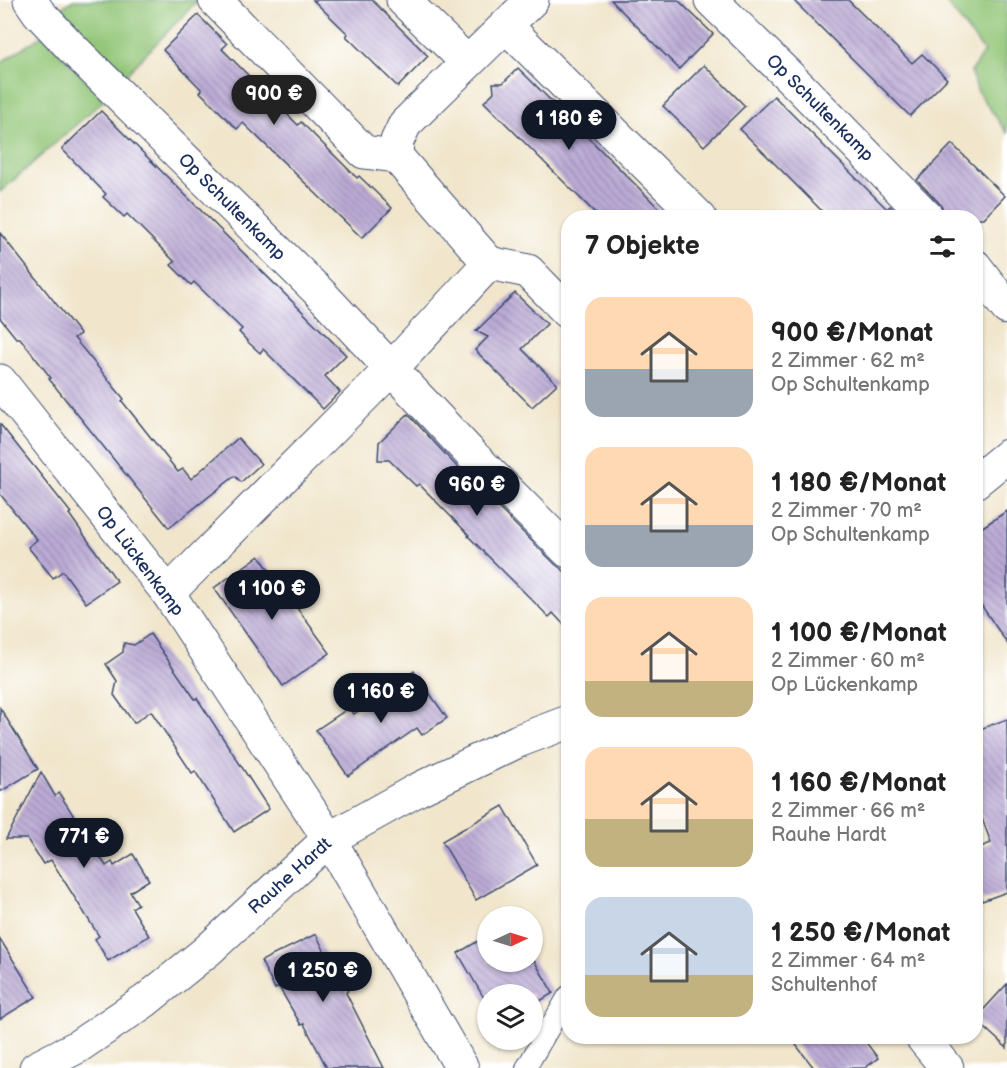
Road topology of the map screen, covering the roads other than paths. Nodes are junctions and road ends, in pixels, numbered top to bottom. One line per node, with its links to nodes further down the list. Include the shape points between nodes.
1 (30, 0): 15 (street, Op Schultenkamp, via 71,47)
2 (215, 0): 8 (street, via 364,152)
3 (403, 0): 7 (street)
4 (532, 0): 6 (street)
5 (711, 0): 10 (street, Op Schultenkamp)
6 (506, 26): 7 (street); 9 (street)
7 (467, 62): 8 (street, via 405,124 397,141)
8 (396, 156): 11 (street)
9 (692, 210)
10 (920, 210)
11 (489, 263): 13 (street, via 528,271); 15 (street)
12 (983, 276): 14 (street)
13 (561, 305)
14 (1007, 308)
15 (392, 368): 19 (street, Op Schultenkamp); 20 (street)
16 (0, 381): 20 (street, Op Lückenkamp)
17 (1007, 456): 18 (street)
18 (983, 476)
19 (561, 544)
20 (168, 593): 22 (street, Op Lückenkamp)
21 (561, 725): 22 (street, Rauhe Hardt, via 417,790)
22 (329, 839): 25 (street, Rauhe Hardt, via 207,951 145,1001 77,1047); 26 (street, Op Lückenkamp)
23 (561, 1008): 27 (lane)
24 (928, 1044): 28 (street)
25 (36, 1068)
26 (462, 1068)
27 (526, 1068)
28 (947, 1068)

